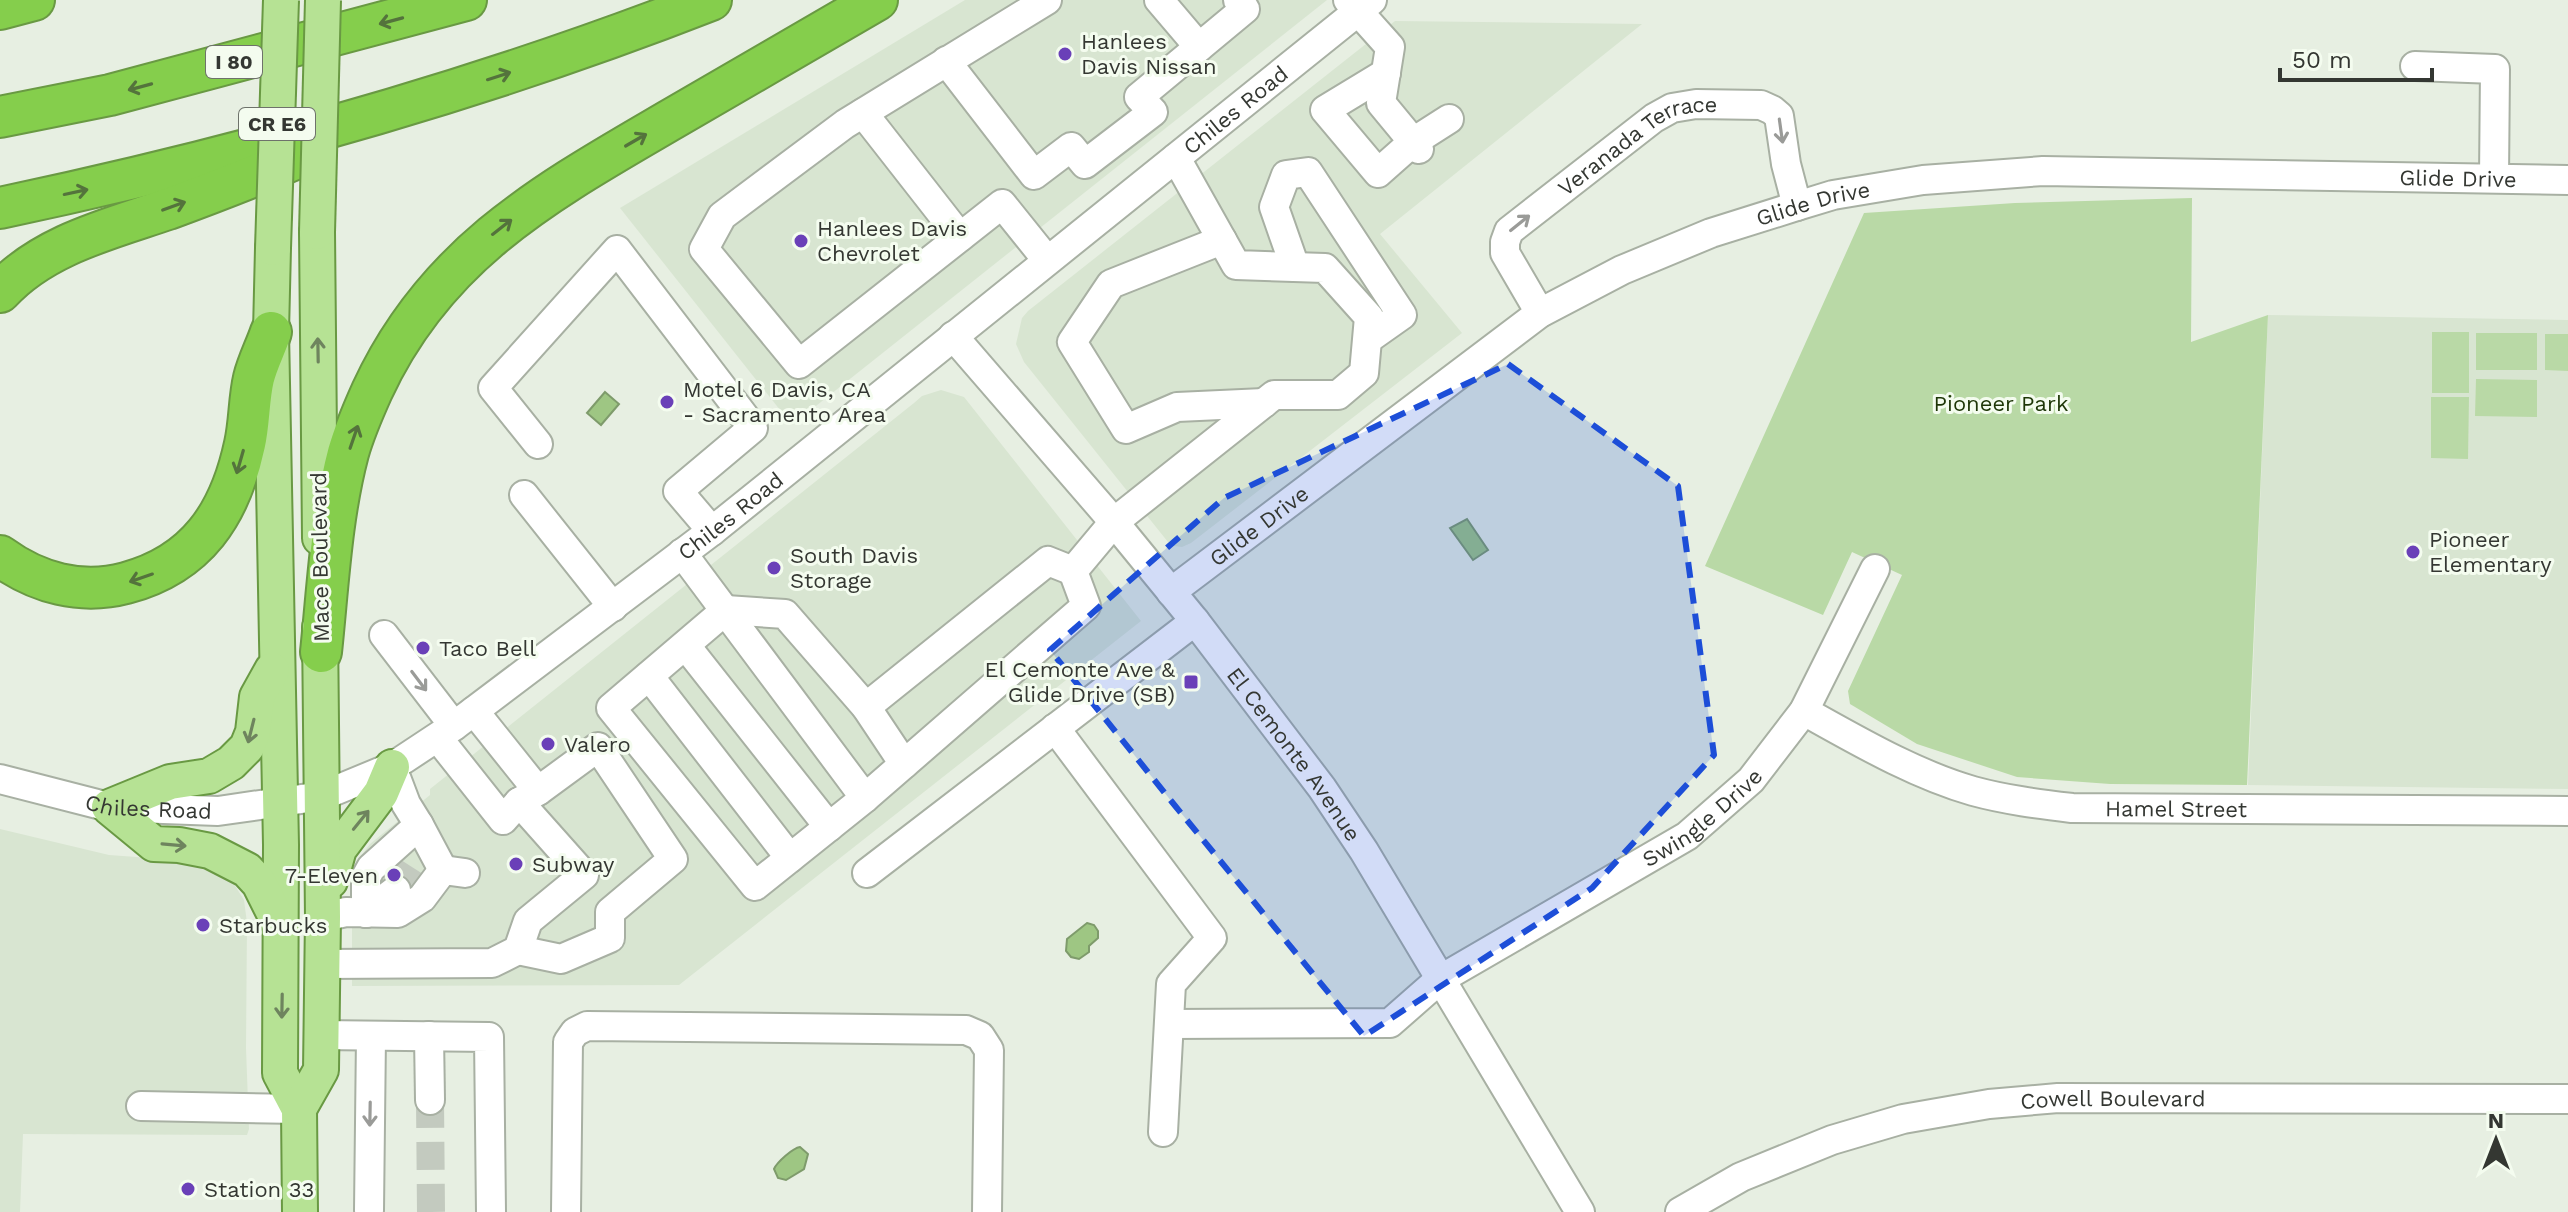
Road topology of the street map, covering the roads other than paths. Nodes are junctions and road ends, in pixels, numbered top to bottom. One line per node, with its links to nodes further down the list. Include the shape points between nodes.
1 (34, 0): 11 (highway)
2 (281, 0): 34 (main road, Mace Boulevard / CR E6, bridge)
3 (323, 0): 52 (main road, Mace Boulevard / CR E6, one-way to 3, bridge, via 317,232)
4 (466, 0): 18 (highway, I 80, one-way to 18, via 110,95)
5 (711, 0): 16 (highway, one-way to 5)
6 (877, 0): 52 (highway, one-way to 6, via 348,452 382,370 444,279 499,229 568,179)
7 (1047, 0): 13 (street)
8 (1159, 0): 12 (street)
9 (1238, 0): 12 (street, via 1245,9)
10 (1359, 4): 15 (street, via 1390,47); 21 (street, Chiles Road)
11 (0, 9)
12 (1199, 47): 22 (street, via 1139,97 1153,112 1085,164 1071,147)
13 (946, 61): 17 (street); 22 (street)
14 (2415, 66): 23 (street, via 2495,69)
15 (1386, 73): 20 (street, via 1381,103); 20 (street, via 1325,110 1378,173)
16 (425, 100): 27 (highway, one-way to 16, via 214,160); 32 (highway, one-way to 16, via 35,262 76,241 252,179)
17 (863, 113): 28 (street); 28 (street, via 722,216 704,249 799,364)
18 (0, 117)
19 (1449, 119): 20 (street)
20 (1416, 146)
21 (1176, 158): 29 (street); 30 (street, Chiles Road)
22 (1034, 175): 25 (street)
23 (2494, 178): 24 (street, Glide Drive); 26 (street, Glide Drive, via 2043,171 1923,180)
24 (2568, 180)
25 (1002, 204): 28 (street); 30 (street)
26 (1797, 206): 33 (street, Glide Drive, via 1681,245); 33 (street, Veranada Terrace, one-way to 26, via 1505,253 1509,231 1672,108 1761,105 1772,110 1779,116)
27 (0, 208)
28 (960, 237)
29 (1222, 240): 31 (street, via 1236,265); 37 (street, via 1111,284 1072,342 1126,429 1177,407)
30 (1047, 260): 35 (street, Chiles Road)
31 (1295, 267): 36 (street, via 1325,268 1369,317); 36 (street, via 1274,207 1286,175 1308,172 1402,315)
32 (0, 292)
33 (1540, 313): 46 (street, Glide Drive)
34 (271, 332): 43 (highway, one-way to 43, via 254,378 238,470 201,542 147,577 90,589 54,584); 53 (main road, Mace Boulevard)
35 (953, 336): 40 (street, El Cemonte Avenue); 41 (street, Chiles Road)
36 (1368, 339): 37 (street, via 1364,373 1338,395 1274,395)
37 (1264, 403): 40 (street)
38 (538, 444): 41 (street, via 493,388 617,250 753,428 678,491)
39 (524, 495): 47 (street)
40 (1114, 522): 45 (street); 46 (street, El Cemonte Avenue)
41 (712, 531): 42 (street, Chiles Road)
42 (682, 553): 47 (street, Chiles Road); 48 (street)
43 (0, 556)
44 (1875, 569): 56 (street, Swingle Drive)
45 (1073, 571): 55 (street, via 1048,561); 59 (street, via 1086,606)
46 (1171, 592): 49 (street, El Cemonte Avenue)
47 (613, 607): 57 (street, Chiles Road)
48 (726, 610): 51 (street); 55 (street, via 785,614); 64 (street)
49 (1195, 621): 58 (street); 80 (street, El Cemonte Avenue, via 1322,788)
50 (384, 635): 57 (street, one-way to 57)
51 (686, 646): 54 (street); 68 (street)
52 (321, 652): 62 (main road, Mace Boulevard / CR E6)
53 (279, 659): 65 (main road, Mace Boulevard); 66 (main road, one-way to 66, via 257,697 247,747 231,763 209,776 170,782)
54 (649, 676): 70 (street); 70 (street, via 611,708 755,886)
55 (866, 707): 59 (street)
56 (1804, 711): 67 (street, Hamel Street, via 1914,769 1972,791 2022,802 2072,808); 80 (street, Swingle Drive, via 1751,780 1687,836)
57 (455, 725): 60 (street, Chiles Road); 63 (street); 63 (street, via 503,820)
58 (1055, 728): 71 (street); 81 (street, via 1212,938 1171,984)
59 (904, 764): 64 (street)
60 (392, 767): 62 (street, Chiles Road); 69 (street); 76 (main road, one-way to 60, via 339,849 381,793)
61 (0, 779): 66 (street, Chiles Road)
62 (322, 796): 65 (street, Chiles Road); 76 (main road, Mace Boulevard)
63 (529, 796): 72 (street); 74 (street, via 598,747 673,859)
64 (865, 798): 68 (street)
65 (280, 803): 66 (street, Chiles Road, via 218,811); 77 (main road, Mace Boulevard)
66 (109, 807): 77 (main road, one-way to 77, via 154,844 210,851 247,870)
67 (2568, 811)
68 (829, 827): 70 (street)
69 (421, 843): 75 (street, via 371,868); 75 (street, via 454,872 398,913)
70 (790, 858)
71 (867, 873)
72 (584, 875): 74 (street); 78 (street, via 528,921)
73 (396, 890): 75 (street)
74 (610, 912): 78 (street, via 610,938 561,959)
75 (366, 913): 76 (street)
76 (323, 917): 79 (main road, Mace Boulevard)
77 (282, 928): 88 (main road, Mace Boulevard, one-way to 88, via 280,1073)
78 (518, 950): 79 (street, via 492,963)
79 (322, 964): 82 (main road, Mace Boulevard)
80 (1439, 980): 81 (street, Swingle Drive, via 1390,1023); 95 (street, El Cemonte Avenue)
81 (1169, 1024): 89 (street)
82 (321, 1035): 83 (street); 88 (main road, Mace Boulevard, via 321,1070)
83 (371, 1036): 84 (street); 90 (street, one-way to 90)
84 (429, 1036): 86 (street); 92 (street, via 489,1037)
85 (2568, 1099): 96 (street, Cowell Boulevard, via 2058,1098 1989,1104 1903,1119 1832,1140 1741,1177)
86 (430, 1100)
87 (141, 1106): 88 (street)
88 (299, 1109): 91 (main road, Mace Boulevard)
89 (1163, 1132)
90 (369, 1210)
91 (300, 1212)
92 (491, 1212)
93 (566, 1212): 94 (street, via 568,1042 587,1026 966,1030 980,1036 989,1050)
94 (987, 1212)
95 (1580, 1212)
96 (1680, 1212)

